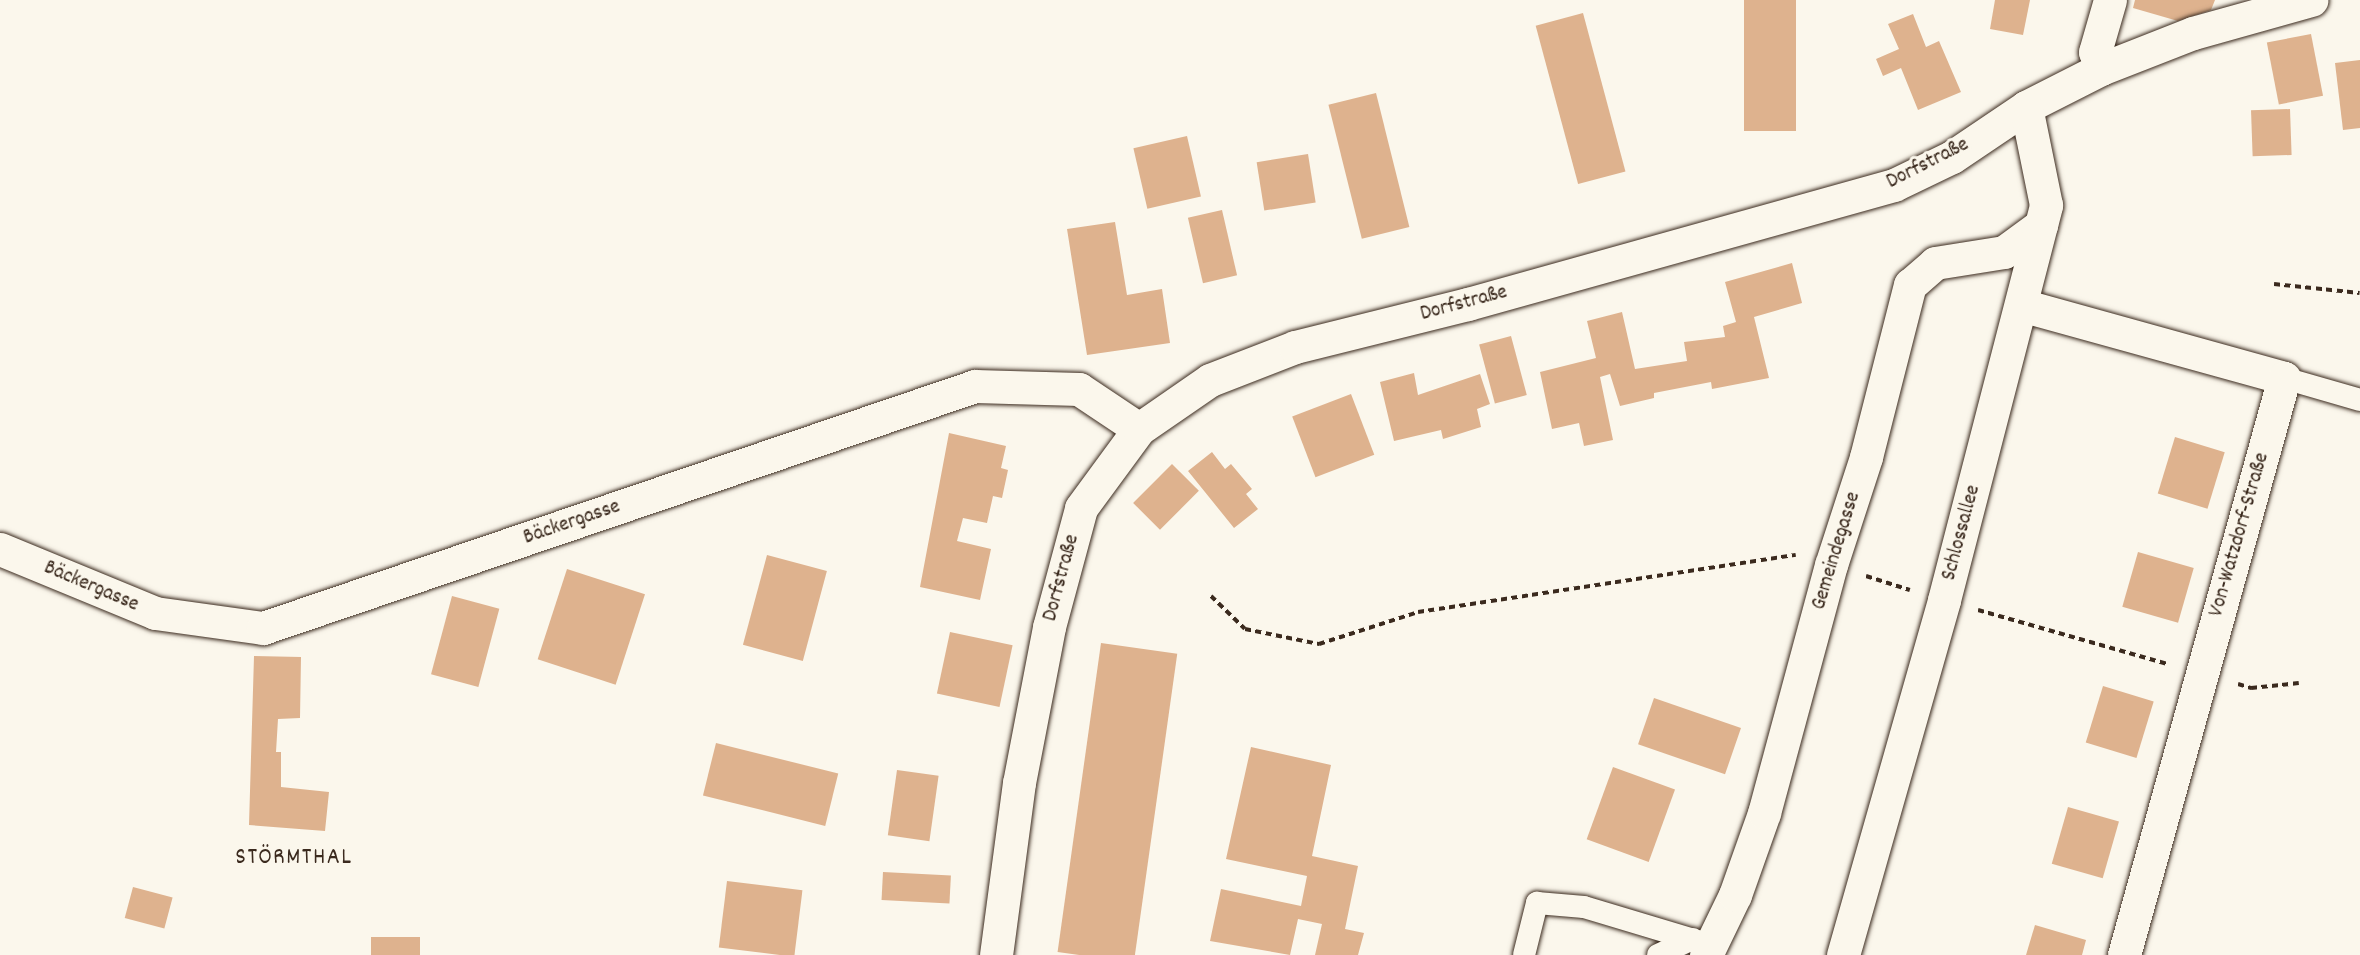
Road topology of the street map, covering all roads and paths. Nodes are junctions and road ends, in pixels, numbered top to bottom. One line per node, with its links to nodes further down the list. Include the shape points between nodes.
1 (2110, 0): 3 (street, via 2095,52)
2 (2311, 0): 3 (street, Dorfstraße, via 2193,33)
3 (2101, 69): 4 (street, Dorfstraße)
4 (2026, 107): 5 (street, Schlossallee, via 2046,205); 11 (street, Dorfstraße, via 1952,157 1894,185 1468,304 1295,347 1210,380)
5 (2042, 225): 8 (street, Schlossallee); 13 (street, Gemeindegasse, via 2004,252 1935,263 1910,285 1866,457)
6 (2274, 284): 7 (path)
7 (2360, 293)
8 (2021, 305): 9 (street); 15 (street, Schlossallee)
9 (2284, 378): 10 (lane); 16 (street, Von-Watzdorf-Straße)
10 (2360, 400)
11 (1139, 429): 12 (street, Bäckergasse, via 1079,388 975,386 263,628 155,613); 19 (street, Dorfstraße, via 1087,499 1049,627 1019,783)
12 (0, 549)
13 (1831, 565): 14 (path, via 1793,554 1687,570 1418,612 1319,644 1245,629); 15 (path); 18 (street, Gemeindegasse, via 1764,813 1735,895)
14 (1211, 596)
15 (1944, 600): 16 (path); 22 (street, Schlossallee)
16 (2202, 674): 17 (path, via 2251,688); 23 (street, Von-Watzdorf-Straße)
17 (2299, 683)
18 (1703, 946): 20 (lane, via 1584,907 1537,903); 21 (lane)
19 (1002, 953)
20 (1524, 955)
21 (1658, 955)
22 (1843, 955)
23 (2124, 955)

